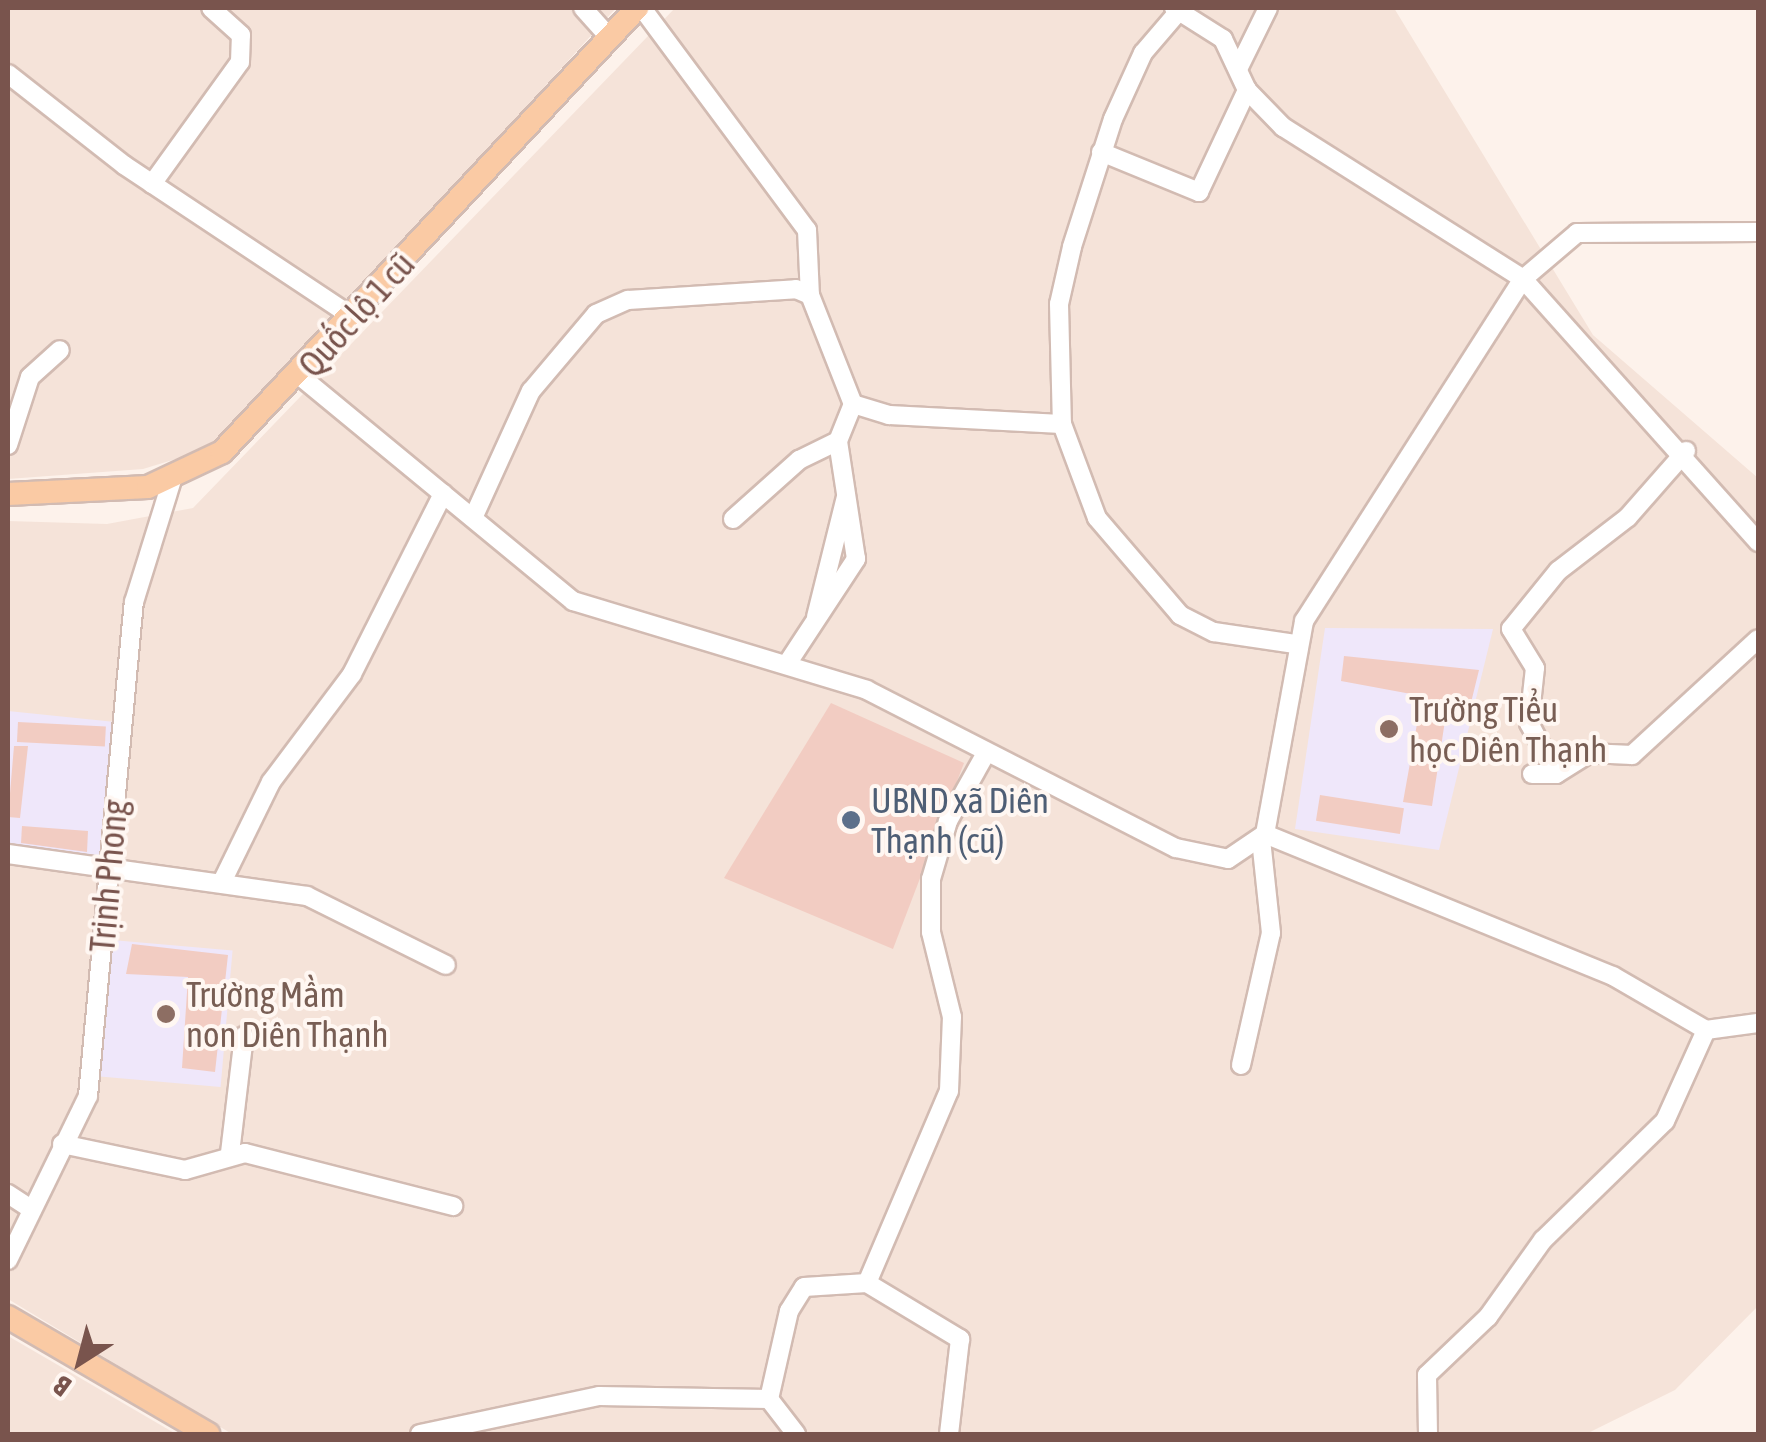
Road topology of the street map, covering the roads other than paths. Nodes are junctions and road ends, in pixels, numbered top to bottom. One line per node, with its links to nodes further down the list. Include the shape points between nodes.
1 (212, 8): 11 (street, via 240,34 240,62)
2 (583, 8): 6 (street)
3 (640, 8): 6 (main road, Quốc lộ 1 cũ); 14 (street, via 807,230)
4 (1268, 8): 7 (street)
5 (1176, 9): 7 (street, via 1222,39); 10 (street, via 1143,52)
6 (609, 37): 15 (main road, Quốc lộ 1 cũ)
7 (1240, 67): 9 (street)
8 (8, 74): 11 (street)
9 (1247, 90): 10 (street, via 1199,192); 13 (street, via 1283,128)
10 (1102, 152): 19 (street, via 1061,292)
11 (152, 184): 15 (street)
12 (1758, 232): 13 (street, via 1577,233)
13 (1523, 279): 22 (street); 32 (street, via 1378,493)
14 (810, 295): 18 (street); 27 (street, via 728,288 628,300 596,314 531,391)
15 (353, 316): 17 (main road, Quốc lộ 1 cũ)
16 (60, 350): 21 (street, via 30,377)
17 (300, 376): 23 (main road, Quốc lộ 1 cũ, via 238,439); 25 (street)
18 (854, 404): 19 (street, via 889,415); 20 (street)
19 (1062, 424): 32 (street, via 1097,518 1180,615 1214,632)
20 (838, 441): 26 (street); 28 (street, via 798,460)
21 (8, 445)
22 (1686, 451): 29 (street); 36 (street, via 1628,517 1558,571 1511,630 1536,668 1529,723)
23 (172, 480): 24 (main road, Quốc lộ 1 cũ, via 104,493); 39 (street, Trịnh Phong, via 134,602)
24 (8, 494)
25 (443, 494): 27 (street); 40 (street, via 352,674 271,782)
26 (847, 495): 30 (street); 30 (street, via 856,559)
27 (473, 518): 33 (street, via 573,601 660,634)
28 (733, 518)
29 (1758, 542)
30 (816, 617): 33 (street)
31 (1758, 640): 36 (street, via 1632,755 1588,753)
32 (1295, 644): 37 (street)
33 (788, 664): 34 (street, via 866,690)
34 (986, 753): 37 (street, via 1204,858 1228,859); 52 (street, via 948,821 931,879 932,932 952,1017 949,1092)
35 (1532, 774): 36 (street)
36 (1556, 774)
37 (1263, 837): 43 (street, via 1613,976); 45 (street, via 1271,933)
38 (8, 854): 39 (street)
39 (108, 871): 40 (street); 46 (street, Trịnh Phong, via 88,1096)
40 (222, 882): 41 (street, via 307,896)
41 (446, 964)
42 (1758, 1023): 43 (street)
43 (1706, 1030): 60 (street, via 1665,1120 1543,1240 1488,1317 1427,1375)
44 (244, 1036): 47 (street)
45 (1241, 1065)
46 (62, 1144): 47 (street, via 185,1170 212,1169); 50 (street, Trịnh Phong)
47 (230, 1153): 49 (street)
48 (8, 1194): 50 (street)
49 (454, 1206)
50 (31, 1209): 51 (street, Trịnh Phong)
51 (8, 1260)
52 (867, 1284): 54 (street, via 820,1284 796,1297); 59 (street, via 960,1339)
53 (8, 1316): 56 (main road)
54 (769, 1399): 55 (street, via 599,1396); 58 (street)
55 (495, 1429): 57 (street)
56 (208, 1434)
57 (420, 1434)
58 (796, 1434)
59 (949, 1434)
60 (1428, 1434)

